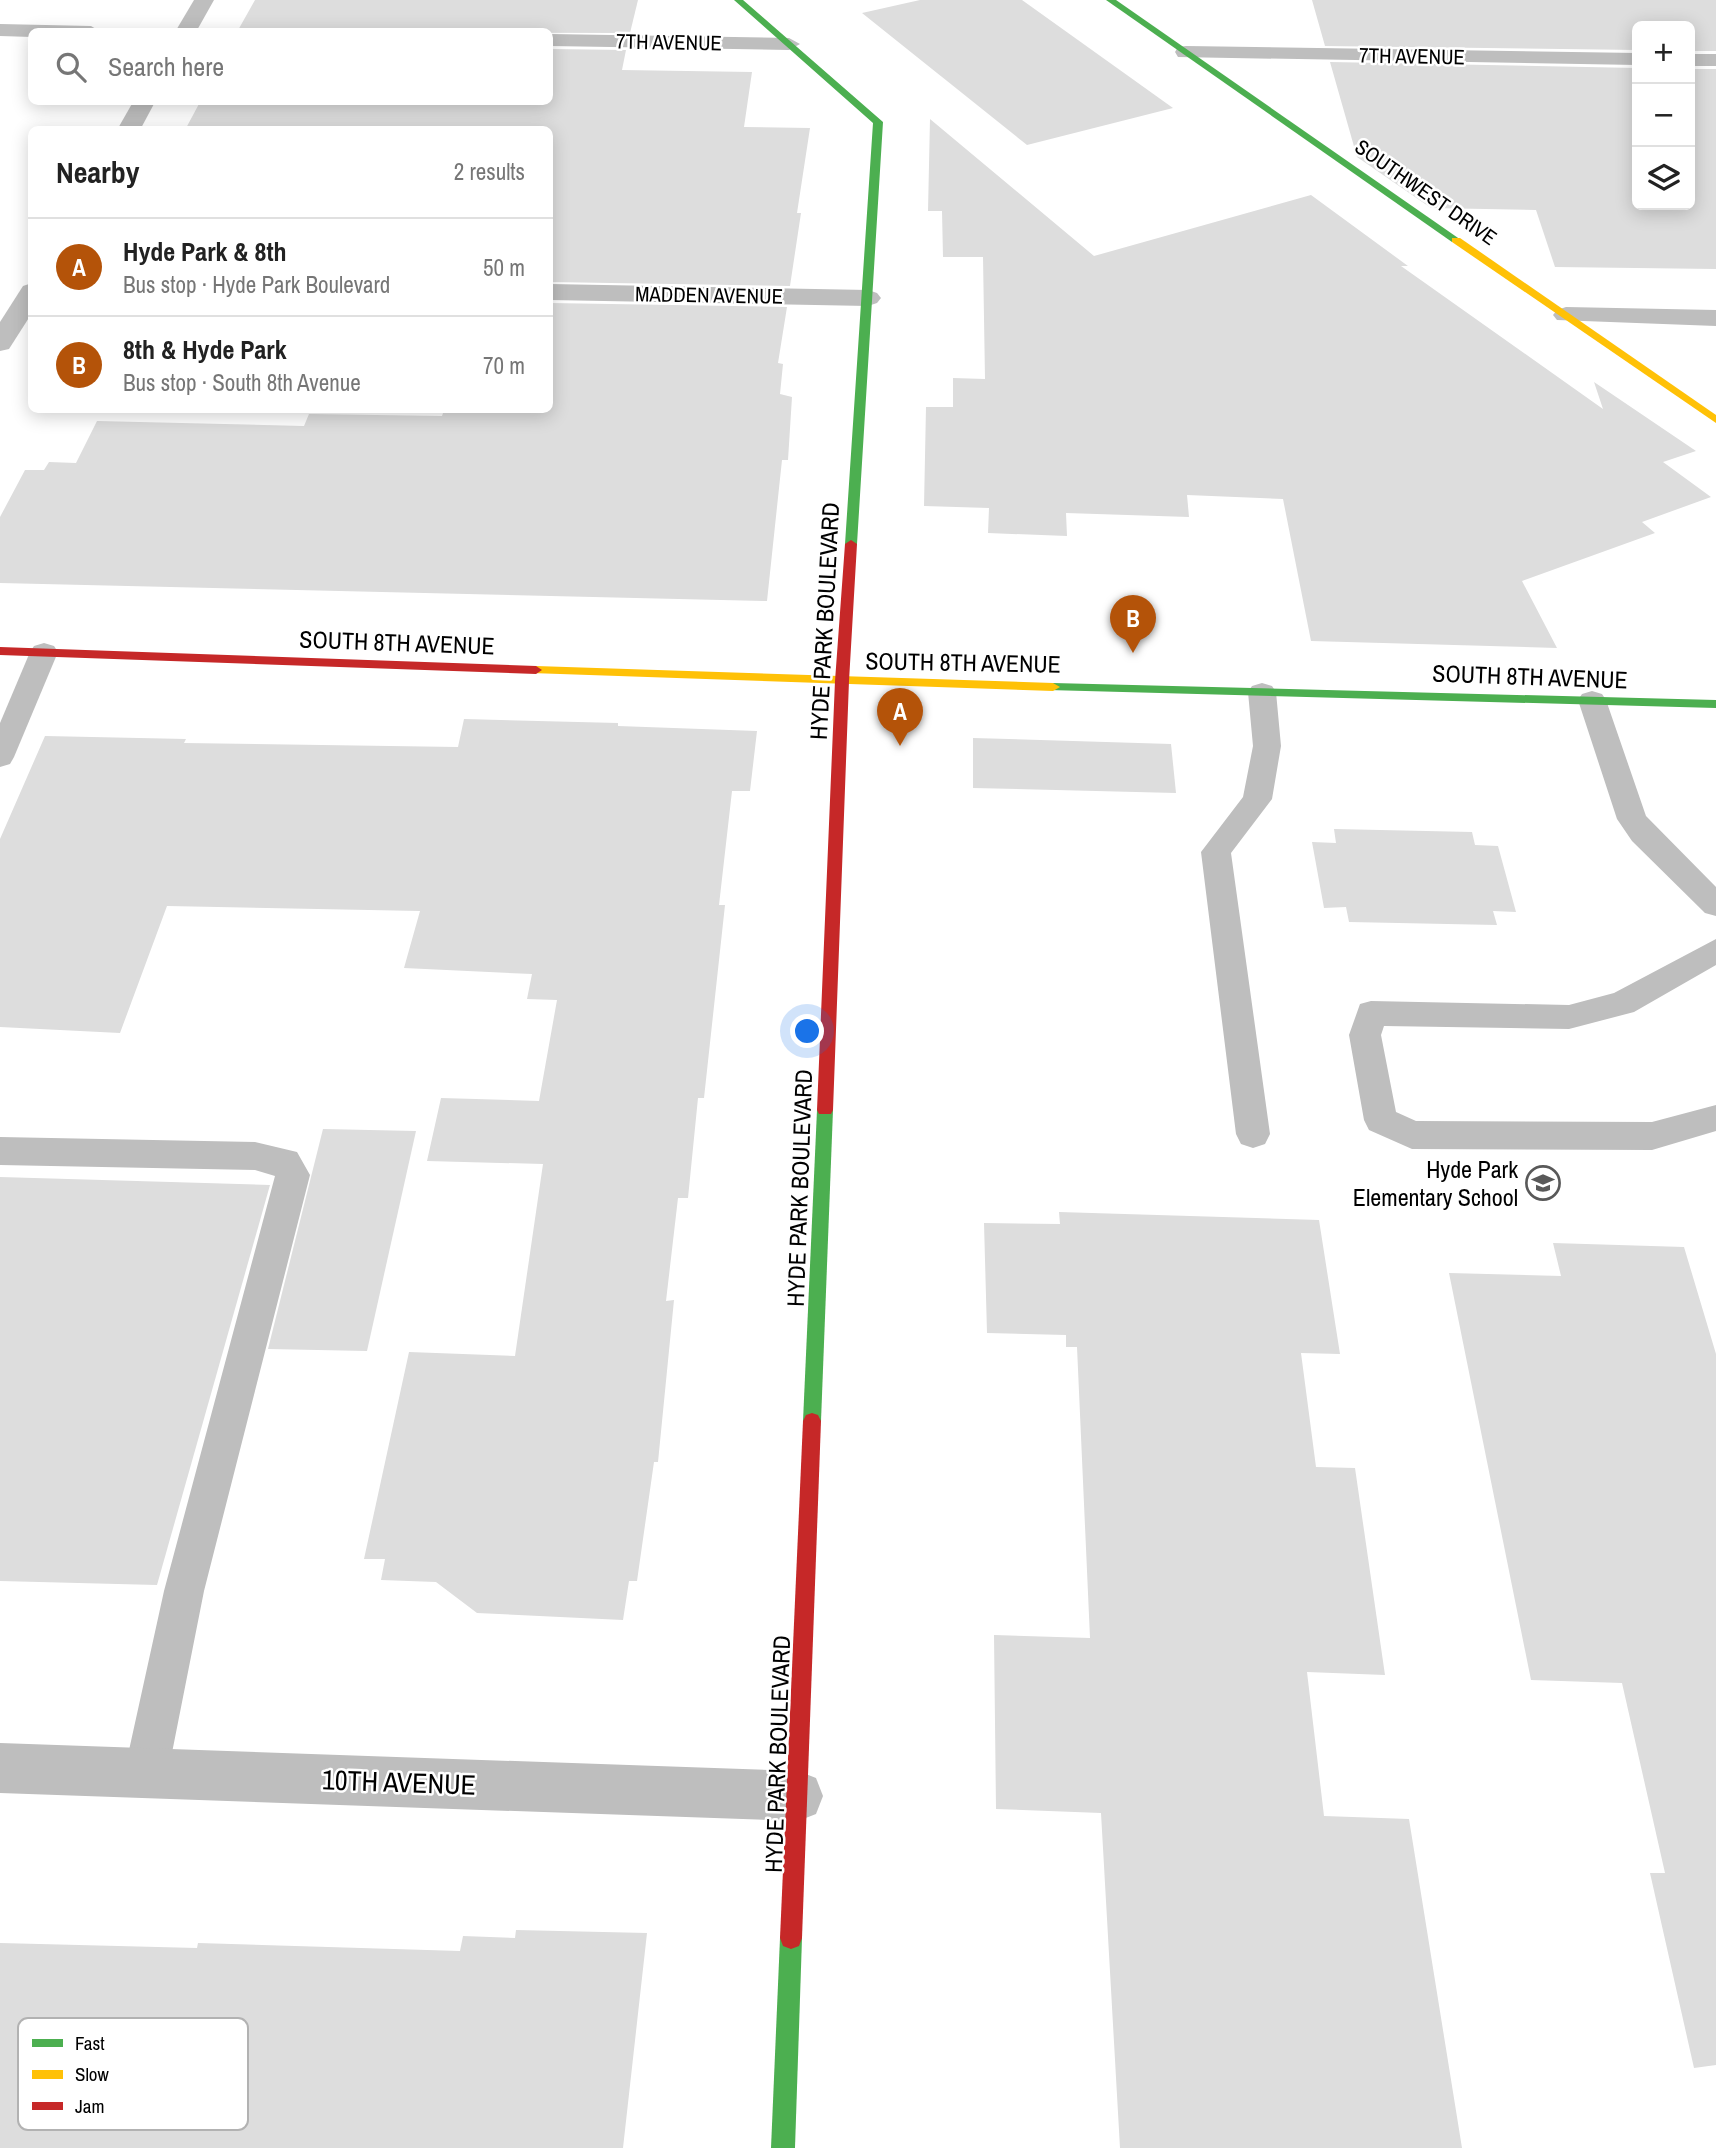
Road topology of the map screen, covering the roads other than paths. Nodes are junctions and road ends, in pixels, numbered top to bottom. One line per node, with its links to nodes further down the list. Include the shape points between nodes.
1 (204, 0): 4 (street)
2 (738, 0): 8 (street, HYDE PARK BOULEVARD)
3 (1110, 0): 9 (street, SOUTHWEST DRIVE)
4 (188, 28)
5 (0, 30): 6 (street)
6 (28, 31)
7 (553, 40): 8 (street, 7TH AVENUE)
8 (789, 44): 17 (street, HYDE PARK BOULEVARD, via 878,122)
9 (1186, 52): 10 (street, 7TH AVENUE); 18 (street, SOUTHWEST DRIVE)
10 (1632, 59)
11 (1695, 60): 12 (street)
12 (1716, 60)
13 (142, 105): 14 (street)
14 (130, 126)
15 (24, 284): 20 (street)
16 (553, 292): 17 (street, MADDEN AVENUE)
17 (868, 298): 24 (street, HYDE PARK BOULEVARD)
18 (1566, 315): 19 (street); 21 (street, SOUTHWEST DRIVE)
19 (1716, 318)
20 (0, 343)
21 (1716, 421)
22 (0, 651): 23 (street, SOUTH 8TH AVENUE)
23 (44, 652): 24 (street, SOUTH 8TH AVENUE); 28 (lane)
24 (842, 681): 25 (street, SOUTH 8TH AVENUE); 36 (street, HYDE PARK BOULEVARD)
25 (1262, 692): 26 (street, SOUTH 8TH AVENUE); 32 (lane, via 1267,746 1257,799 1216,852)
26 (1592, 700): 27 (street, SOUTH 8TH AVENUE); 29 (lane, via 1632,819)
27 (1716, 704)
28 (0, 757)
29 (1716, 905)
30 (1716, 951): 31 (lane, via 1623,1003 1569,1017 1371,1013 1365,1035 1381,1119 1412,1135 1652,1136)
31 (1716, 1118)
32 (1253, 1134)
33 (0, 1151): 35 (lane, via 255,1156 285,1162 293,1175 184,1591)
34 (0, 1768): 35 (street, 10TH AVENUE)
35 (146, 1773): 36 (street, 10TH AVENUE)
36 (798, 1796): 37 (street, HYDE PARK BOULEVARD)
37 (783, 2148)

